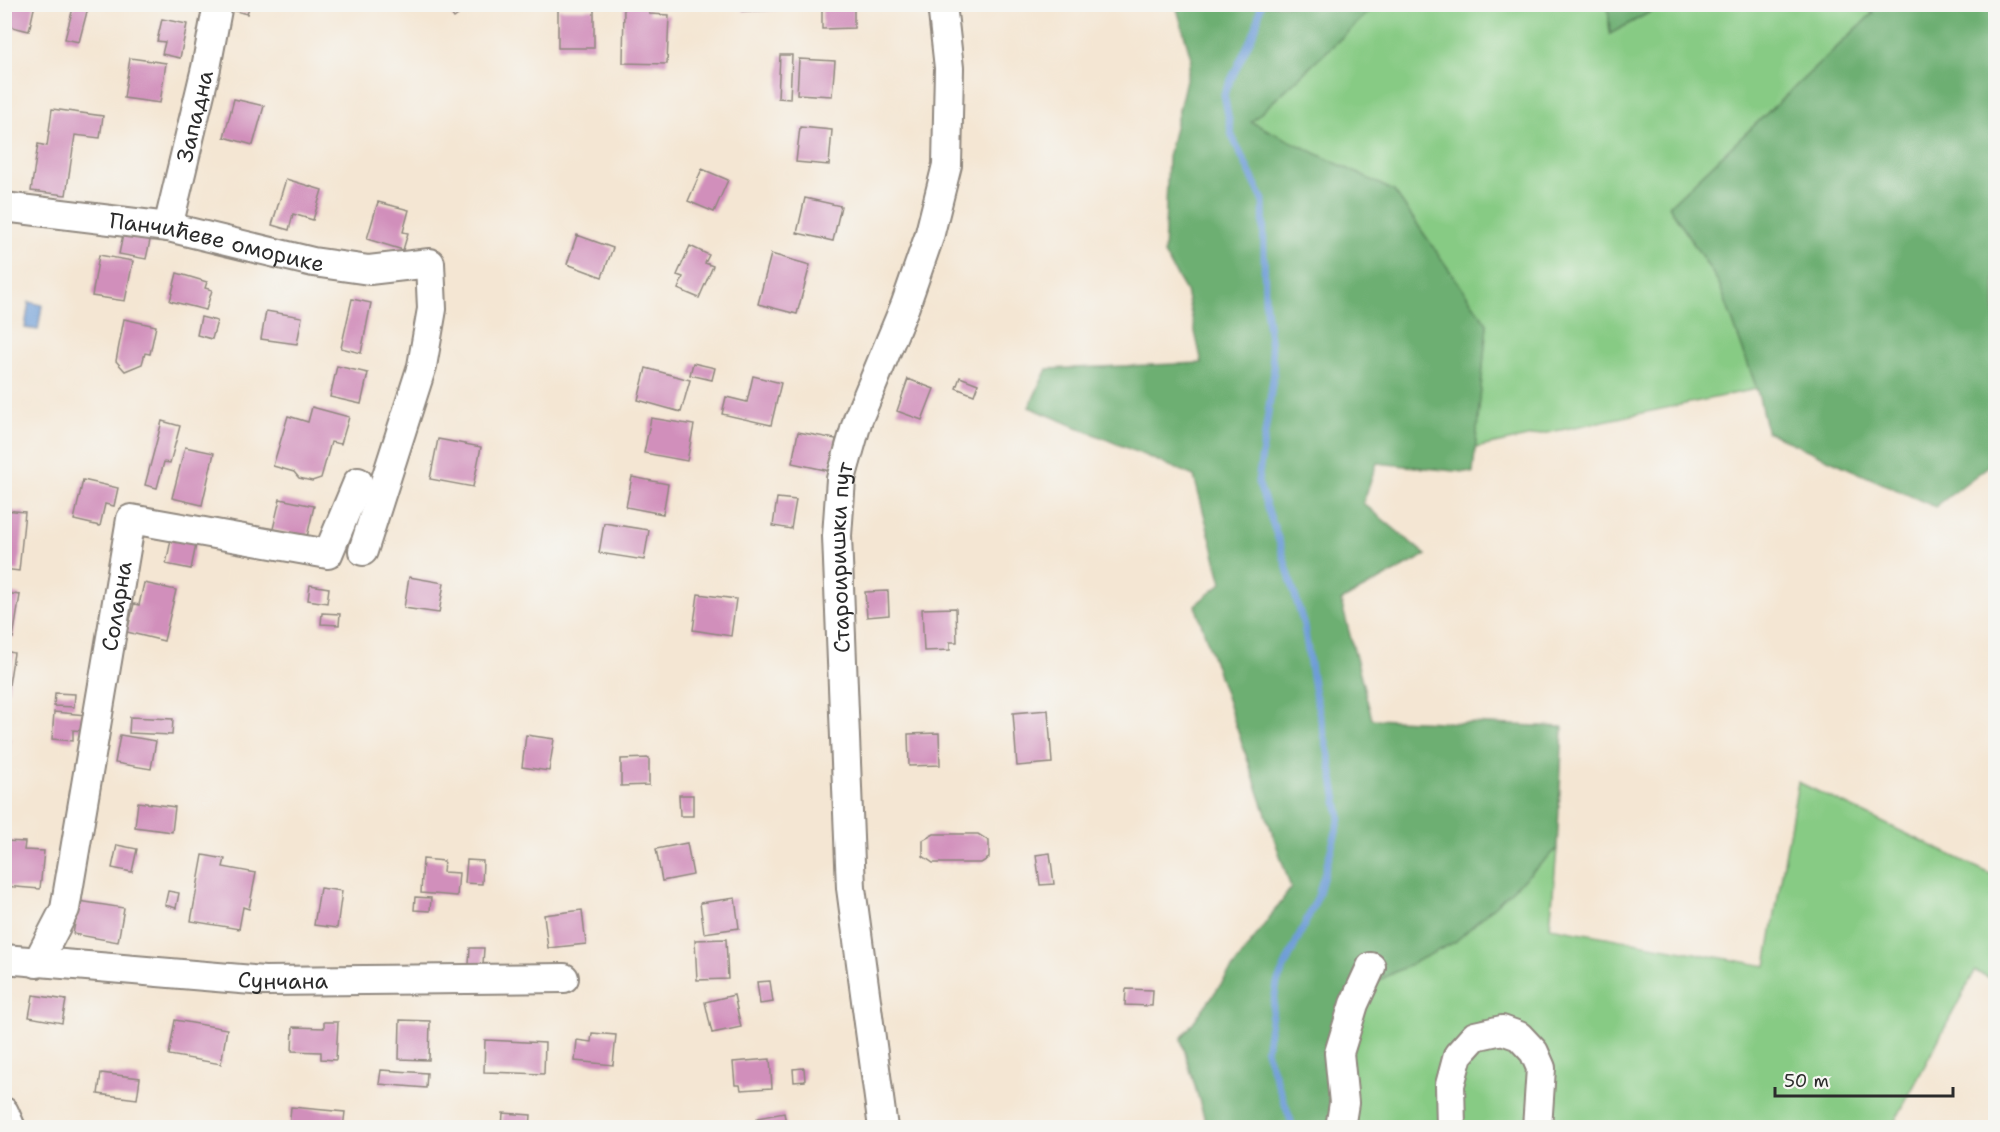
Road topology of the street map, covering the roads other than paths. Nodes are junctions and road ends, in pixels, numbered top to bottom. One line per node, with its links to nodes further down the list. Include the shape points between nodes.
1 (218, 4): 4 (street, Западна, via 207,68)
2 (942, 4): 13 (street, Староиришки пут, via 949,68 947,165 929,237 905,306 858,420 841,479 837,536 851,888)
3 (4, 207): 4 (street, Панчићеве оморике)
4 (168, 227): 6 (street, Панчићеве оморике, via 313,262 369,270 430,263 432,309 422,366)
5 (358, 482): 8 (street, Соларна, via 328,554 131,519 65,909)
6 (363, 551)
7 (4, 959): 8 (street, Сунчана)
8 (37, 963): 10 (street, Сунчана, via 264,981)
9 (1371, 967): 14 (street, via 1354,1004 1339,1053 1344,1103)
10 (564, 978)
11 (4, 1112): 12 (street)
12 (11, 1128)
13 (883, 1128)
14 (1340, 1128)
15 (1451, 1128): 16 (street, via 1450,1085 1458,1055 1475,1036 1502,1030 1519,1036 1534,1052 1541,1068)
16 (1537, 1128)

